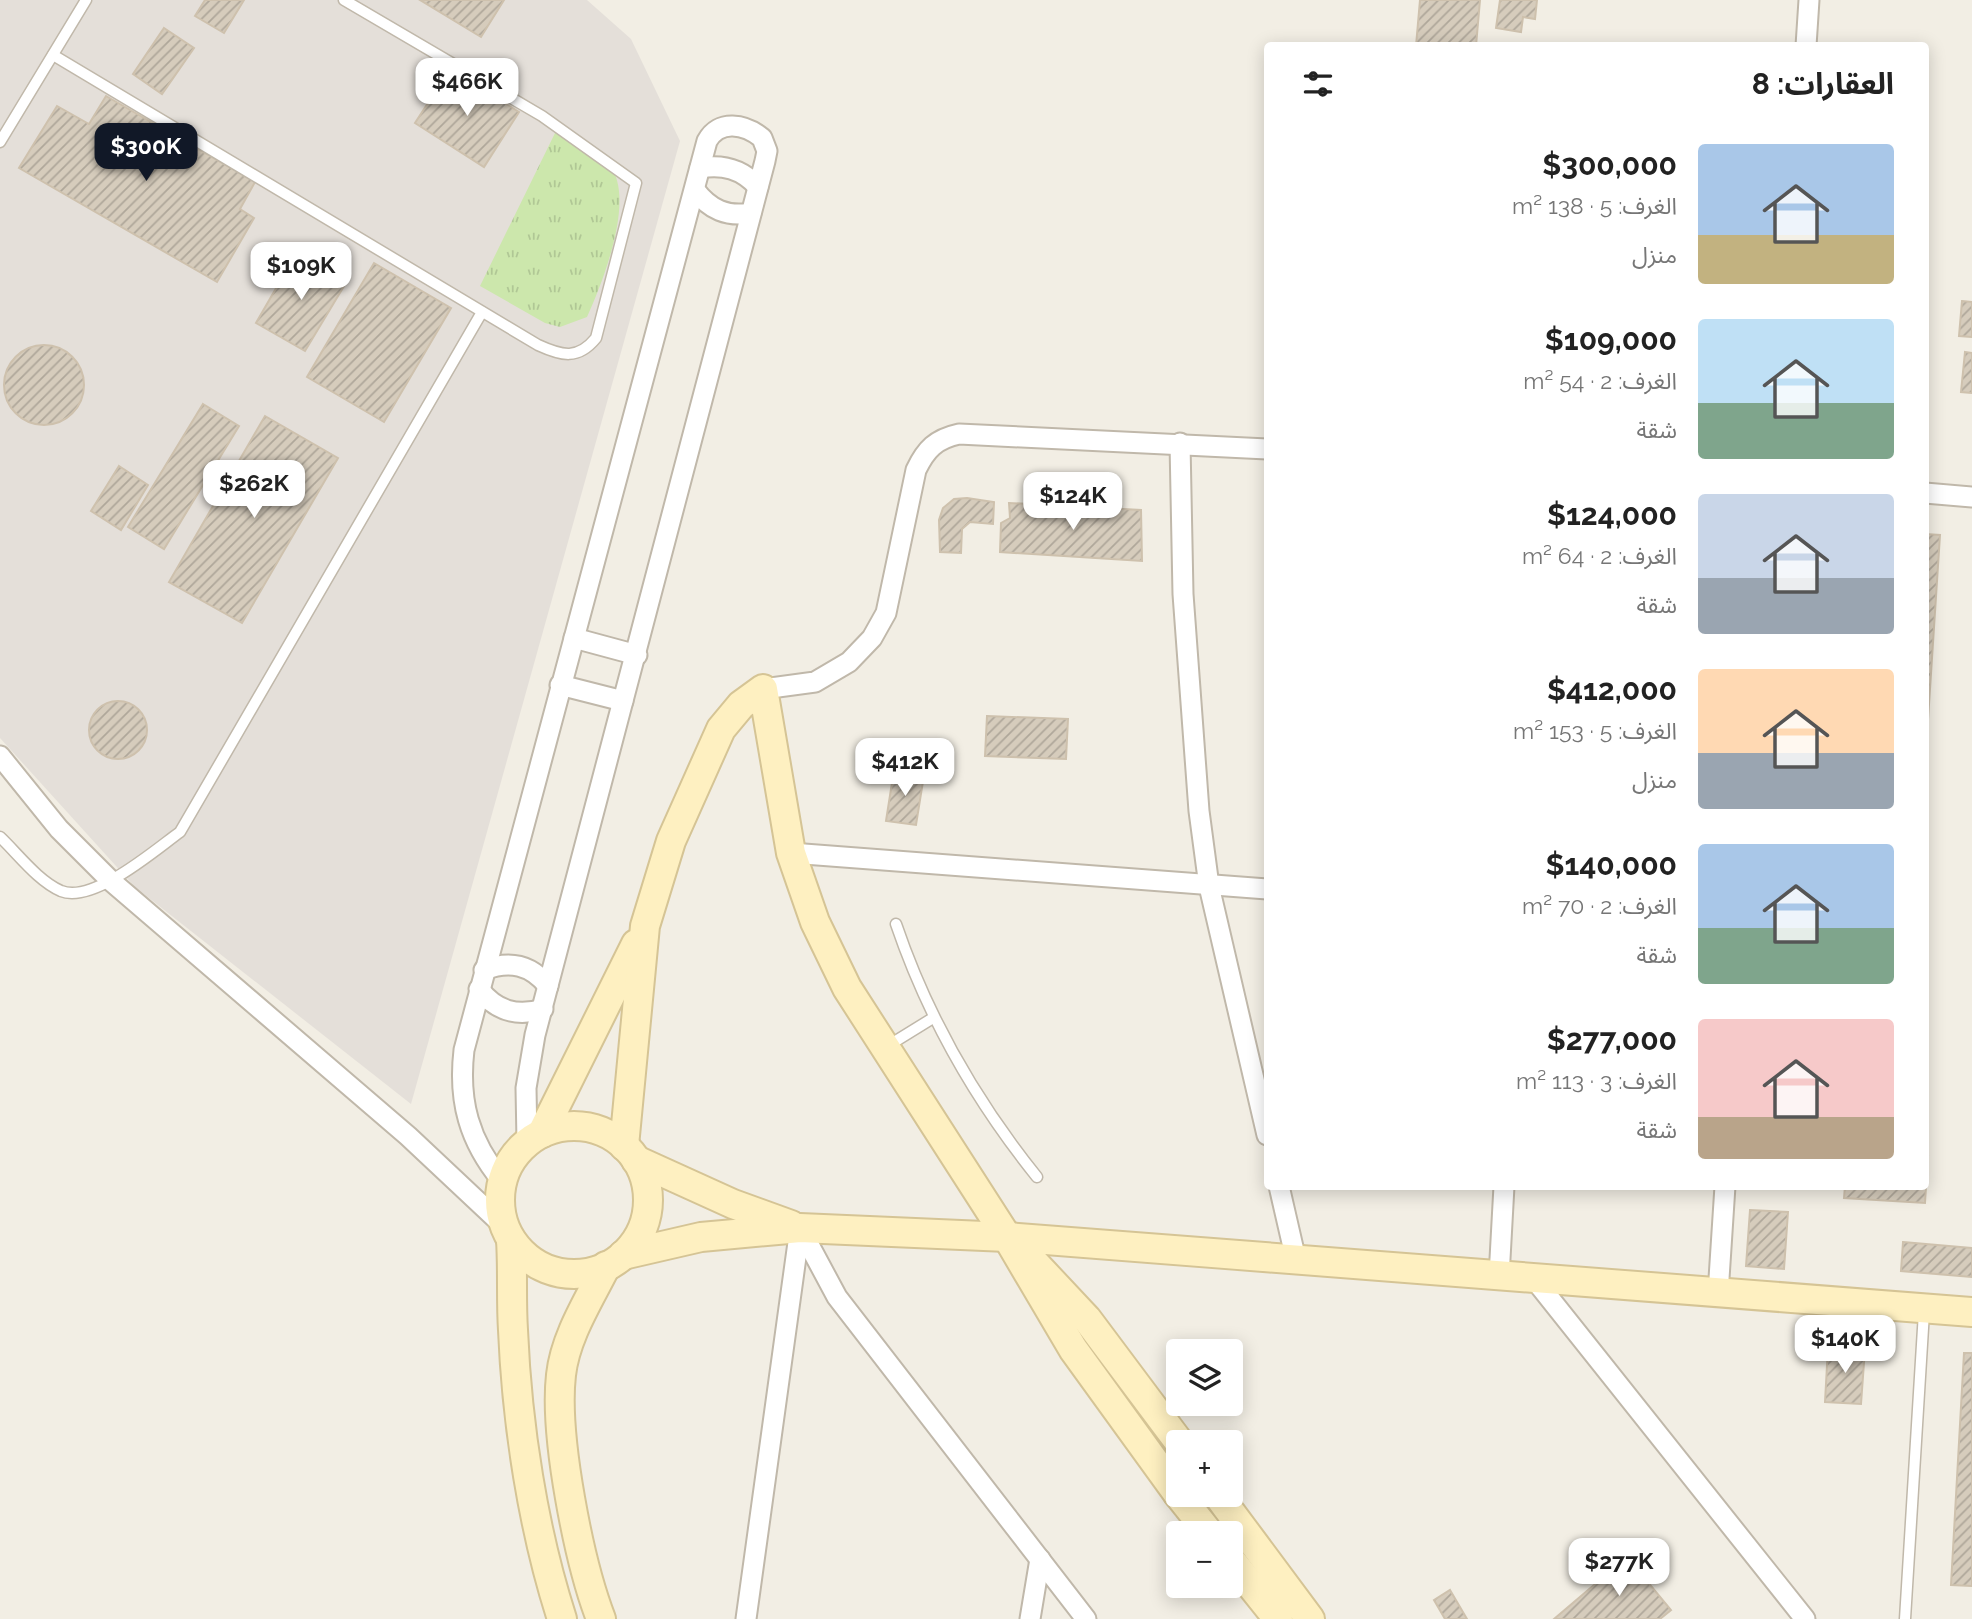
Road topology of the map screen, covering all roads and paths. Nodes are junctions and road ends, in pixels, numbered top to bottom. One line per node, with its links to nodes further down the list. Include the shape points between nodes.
1 (86, 0): 5 (lane)
2 (344, 0): 11 (lane, via 541,116 636,183 596,338 586,350 574,356 558,354)
3 (1809, 0): 4 (street)
4 (1806, 42)
5 (53, 55): 6 (lane); 11 (lane)
6 (0, 142)
7 (700, 168): 8 (street, via 736,170); 8 (street, via 711,134 727,125 739,126 762,138 766,150); 9 (street)
8 (758, 187): 10 (street)
9 (695, 190): 10 (street, via 719,211); 16 (street)
10 (751, 213): 17 (street)
11 (482, 312): 24 (lane, via 180,832)
12 (1180, 443): 13 (street); 19 (street, via 959,434 943,438 925,451 916,470 886,613 872,638 849,662 815,682); 25 (street, via 1183,594)
13 (1264, 449)
14 (1929, 493): 15 (street)
15 (1972, 497)
16 (575, 638): 17 (street); 18 (street)
17 (637, 655): 20 (street)
18 (561, 685): 20 (street); 29 (street)
19 (763, 689): 23 (street); 28 (street, via 741,705 721,729 671,841)
20 (623, 701): 30 (street)
21 (0, 755): 24 (street, via 59,829)
22 (0, 837): 24 (lane, via 62,892 75,894)
23 (791, 853): 25 (street); 33 (street, via 830,956)
24 (111, 881): 43 (street, via 408,1136)
25 (1209, 886): 26 (street); 34 (street)
26 (1264, 889)
27 (896, 924): 32 (lane)
28 (645, 926): 35 (street); 36 (street)
29 (482, 980): 30 (street, via 495,966 519,966); 31 (street, via 487,999 508,1011); 38 (street, via 464,1050 462,1097 475,1142)
30 (548, 986): 31 (street)
31 (543, 1009): 35 (street, via 529,1062 525,1115)
32 (933, 1018): 33 (lane); 37 (lane, via 990,1117)
33 (883, 1049): 44 (street)
34 (1264, 1122)
35 (535, 1138): 36 (street, via 563,1127 585,1127 606,1134); 38 (street, via 512,1160)
36 (630, 1153): 42 (street, via 733,1204); 45 (street, via 646,1189 645,1220 636,1239)
37 (1037, 1177)
38 (502, 1181): 43 (street, via 500,1205)
39 (1280, 1190): 46 (street)
40 (1504, 1190): 47 (street)
41 (1725, 1190): 49 (street)
42 (800, 1228): 44 (street); 45 (street, via 701,1237); 57 (street, via 837,1297); 61 (street)
43 (508, 1234): 45 (street, via 526,1256 544,1268 586,1273); 59 (street, via 528,1470)
44 (1007, 1237): 46 (street); 52 (street, via 1087,1319); 53 (street, via 1073,1349)
45 (615, 1261): 60 (street, via 571,1336 561,1375 563,1438 575,1521)
46 (1296, 1261): 47 (street)
47 (1499, 1278): 48 (street)
48 (1535, 1280): 49 (street); 66 (street)
49 (1718, 1294): 50 (street)
50 (1924, 1309): 51 (street); 67 (lane)
51 (1972, 1312)
52 (1170, 1430)
53 (1166, 1477)
54 (1188, 1507): 56 (street)
55 (1227, 1507): 65 (street)
56 (1199, 1521)
57 (1040, 1559): 62 (street); 63 (street)
58 (1243, 1575): 64 (street)
59 (562, 1619)
60 (601, 1619)
61 (746, 1619)
62 (1030, 1619)
63 (1086, 1619)
64 (1278, 1619)
65 (1310, 1619)
66 (1805, 1619)
67 (1905, 1619)

